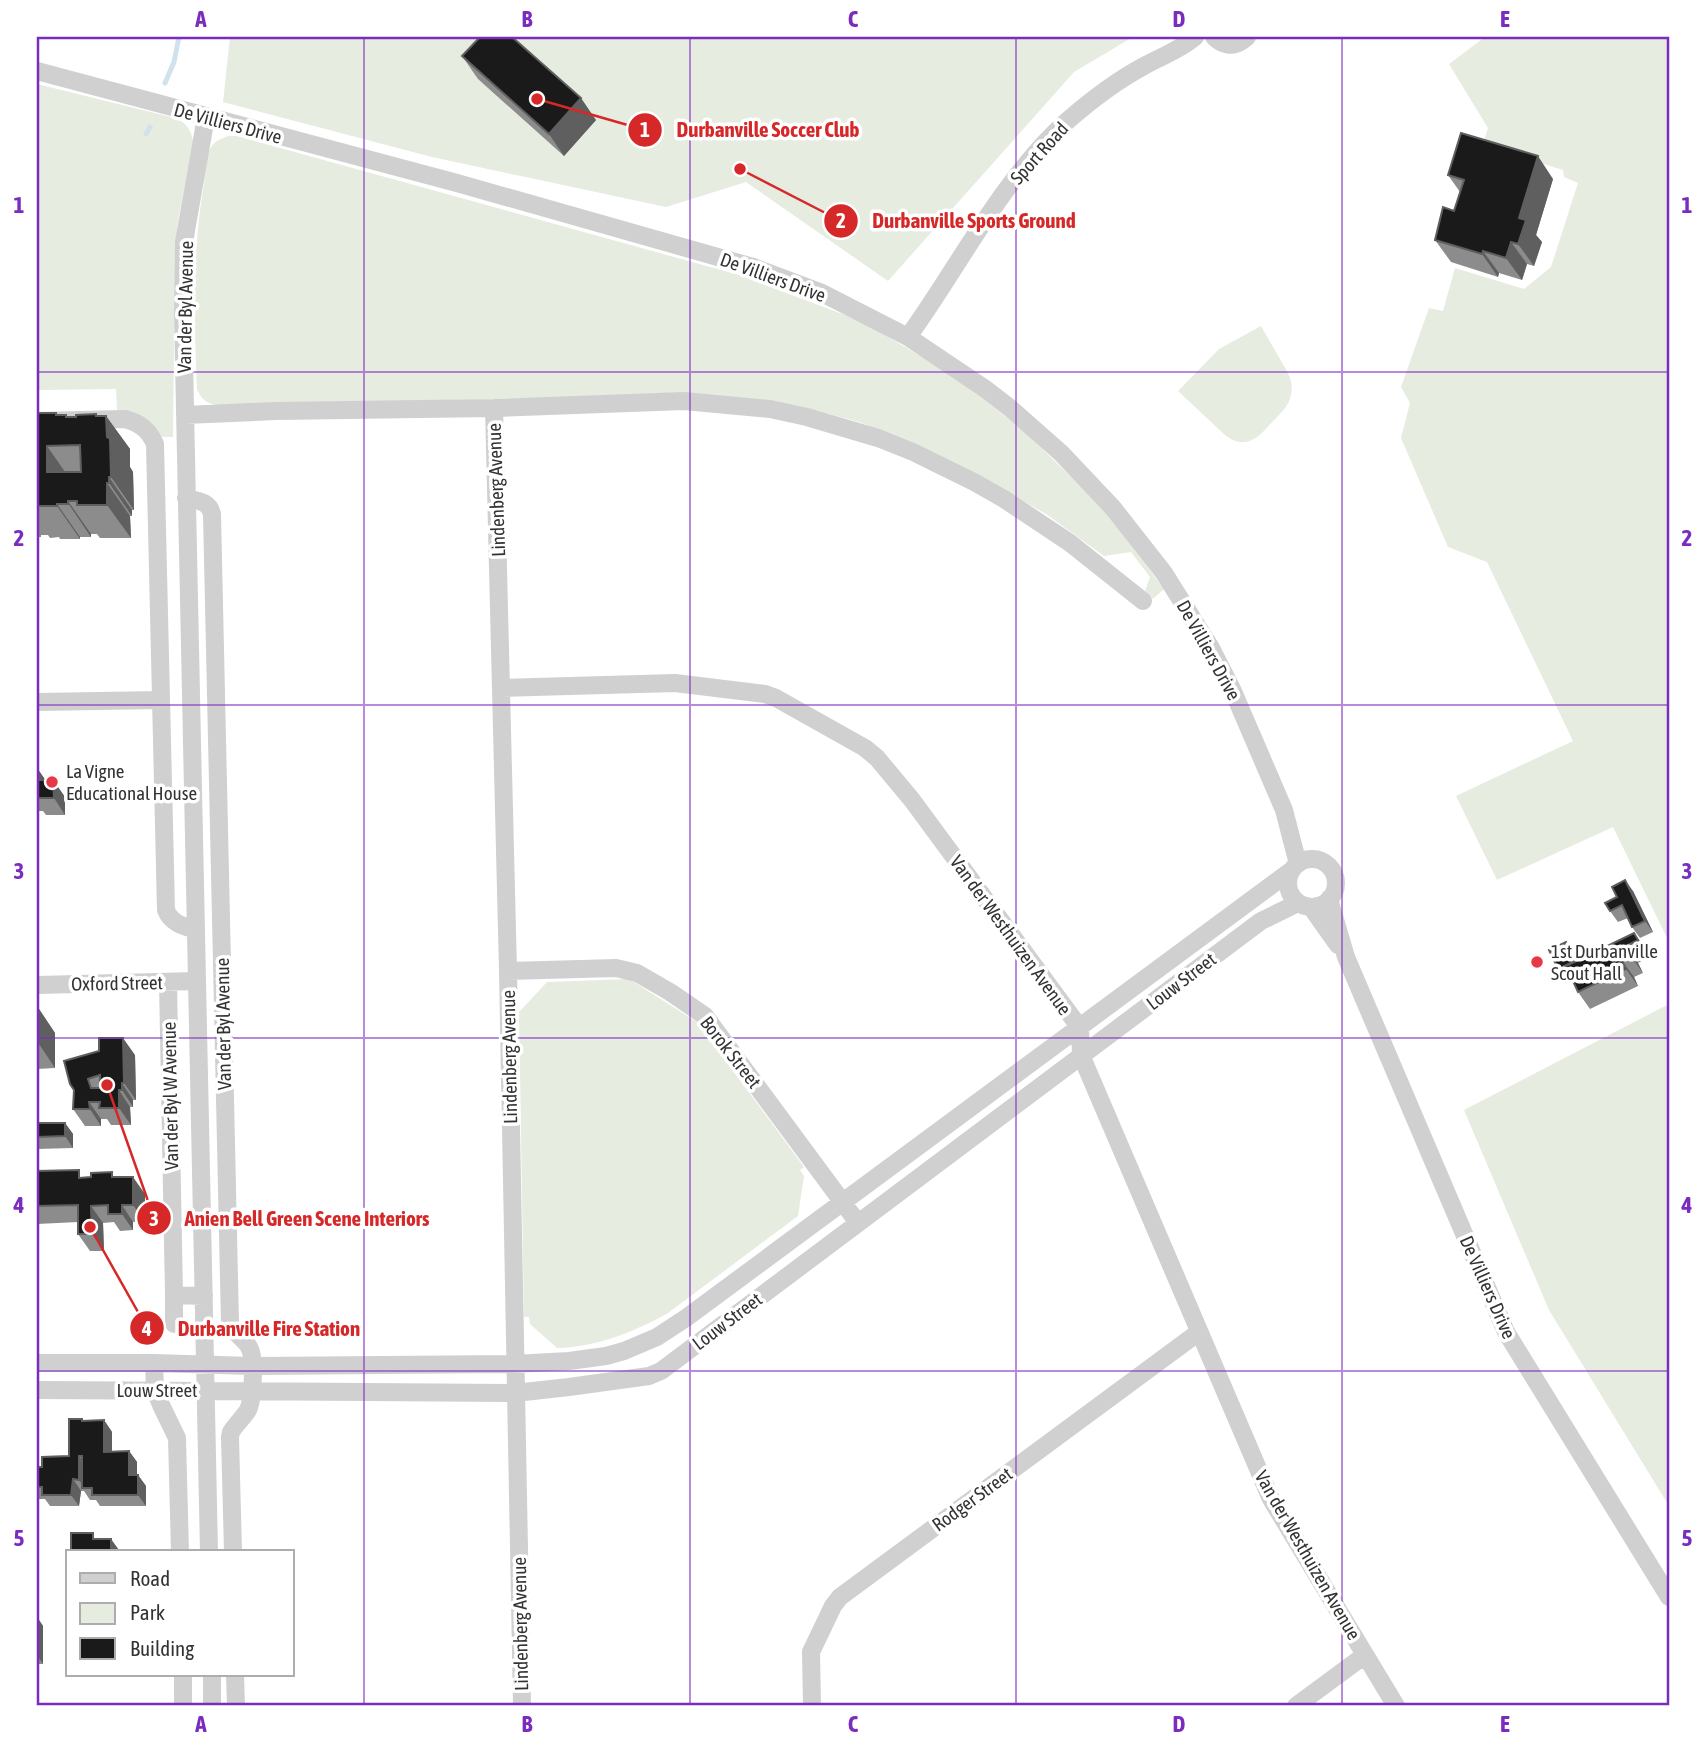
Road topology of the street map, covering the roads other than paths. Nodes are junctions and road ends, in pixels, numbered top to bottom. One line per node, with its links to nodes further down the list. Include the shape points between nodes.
1 (1247, 37): 2 (street, Sport Road, via 1229,46)
2 (1218, 40): 3 (street, Sport Road)
3 (1190, 41): 6 (street, Sport Road, via 1117,82 1045,142 1008,187)
4 (37, 71): 5 (street, De Villiers Drive)
5 (206, 117): 6 (street, De Villiers Drive, via 752,267 822,293); 8 (street, Van der Byl Avenue, via 184,242)
6 (908, 337): 15 (street, De Villiers Drive, via 984,388 1035,430 1138,538 1182,600 1238,700)
7 (494, 408): 8 (street); 11 (street, via 684,401 770,409 843,427 913,452 1004,499 1070,543); 12 (street, Lindenberg Avenue)
8 (185, 415): 10 (street, Van der Byl Avenue)
9 (37, 421): 13 (street, via 125,419 145,428 153,438)
10 (186, 498): 18 (street, Van der Byl Avenue); 36 (street, Van der Byl Avenue, via 206,504 212,514 230,1323 250,1349)
11 (1143, 601)
12 (501, 688): 20 (street, Lindenberg Avenue); 24 (street, Van der Westhuizen Avenue, via 676,682 765,694 865,747 912,800)
13 (161, 700): 14 (street); 18 (street, via 166,910 174,922)
14 (37, 702)
15 (1301, 864): 16 (street, via 1326,864 1331,870 1335,885); 17 (street, via 1288,878 1288,888); 24 (street, Louw Street)
16 (1329, 899): 17 (street, via 1318,906); 19 (street, De Villiers Drive)
17 (1304, 905): 19 (street, De Villiers Drive); 25 (street, Louw Street, via 1261,921)
18 (196, 930): 21 (street, Van der Byl Avenue)
19 (1346, 957): 45 (street, De Villiers Drive, via 1506,1332)
20 (508, 971): 26 (street, Borok Street, via 616,968 637,973 705,1016); 35 (street, Lindenberg Avenue)
21 (197, 981): 22 (street, Oxford Street); 29 (street, Van der Byl Avenue)
22 (168, 982): 23 (street, Oxford Street); 28 (street, Van der Byl W Avenue)
23 (37, 985)
24 (1080, 1028): 25 (street, Van der Westhuizen Avenue); 26 (street, Louw Street)
25 (1081, 1055): 27 (street, Louw Street); 31 (street, Van der Westhuizen Avenue)
26 (843, 1202): 27 (street, Borok Street); 35 (street, Louw Street, via 657,1337 606,1356)
27 (858, 1223): 41 (street, Louw Street, via 655,1374)
28 (174, 1295): 29 (street); 30 (street, Van der Byl W Avenue)
29 (204, 1296): 34 (street, Van der Byl Avenue)
30 (174, 1324)
31 (1199, 1332): 46 (street, Van der Westhuizen Avenue, via 1271,1499); 54 (street, Rodger Street, via 840,1597 811,1653)
32 (37, 1363): 33 (street, Louw Street)
33 (155, 1363): 34 (street, Louw Street); 38 (street)
34 (205, 1364): 36 (street, Louw Street); 39 (street, Van der Byl Avenue)
35 (514, 1364): 36 (street, Louw Street); 41 (street, Lindenberg Avenue)
36 (252, 1366): 40 (street, Van der Byl Avenue)
37 (37, 1390): 38 (street, Louw Street)
38 (155, 1390): 39 (street, Louw Street); 42 (street, via 177,1438)
39 (206, 1391): 40 (street, Louw Street); 43 (street, Van der Byl Avenue)
40 (253, 1391): 41 (street, Louw Street); 44 (street, Van der Byl Avenue, via 249,1408 230,1437)
41 (515, 1392): 53 (street, Lindenberg Avenue)
42 (180, 1550)
43 (209, 1550)
44 (233, 1550)
45 (1669, 1597)
46 (1364, 1655): 55 (street); 56 (street, Van der Westhuizen Avenue)
47 (183, 1676): 50 (street)
48 (212, 1676): 51 (street)
49 (235, 1676): 52 (street)
50 (183, 1706)
51 (212, 1706)
52 (236, 1706)
53 (522, 1706)
54 (812, 1706)
55 (1296, 1706)
56 (1396, 1706)

